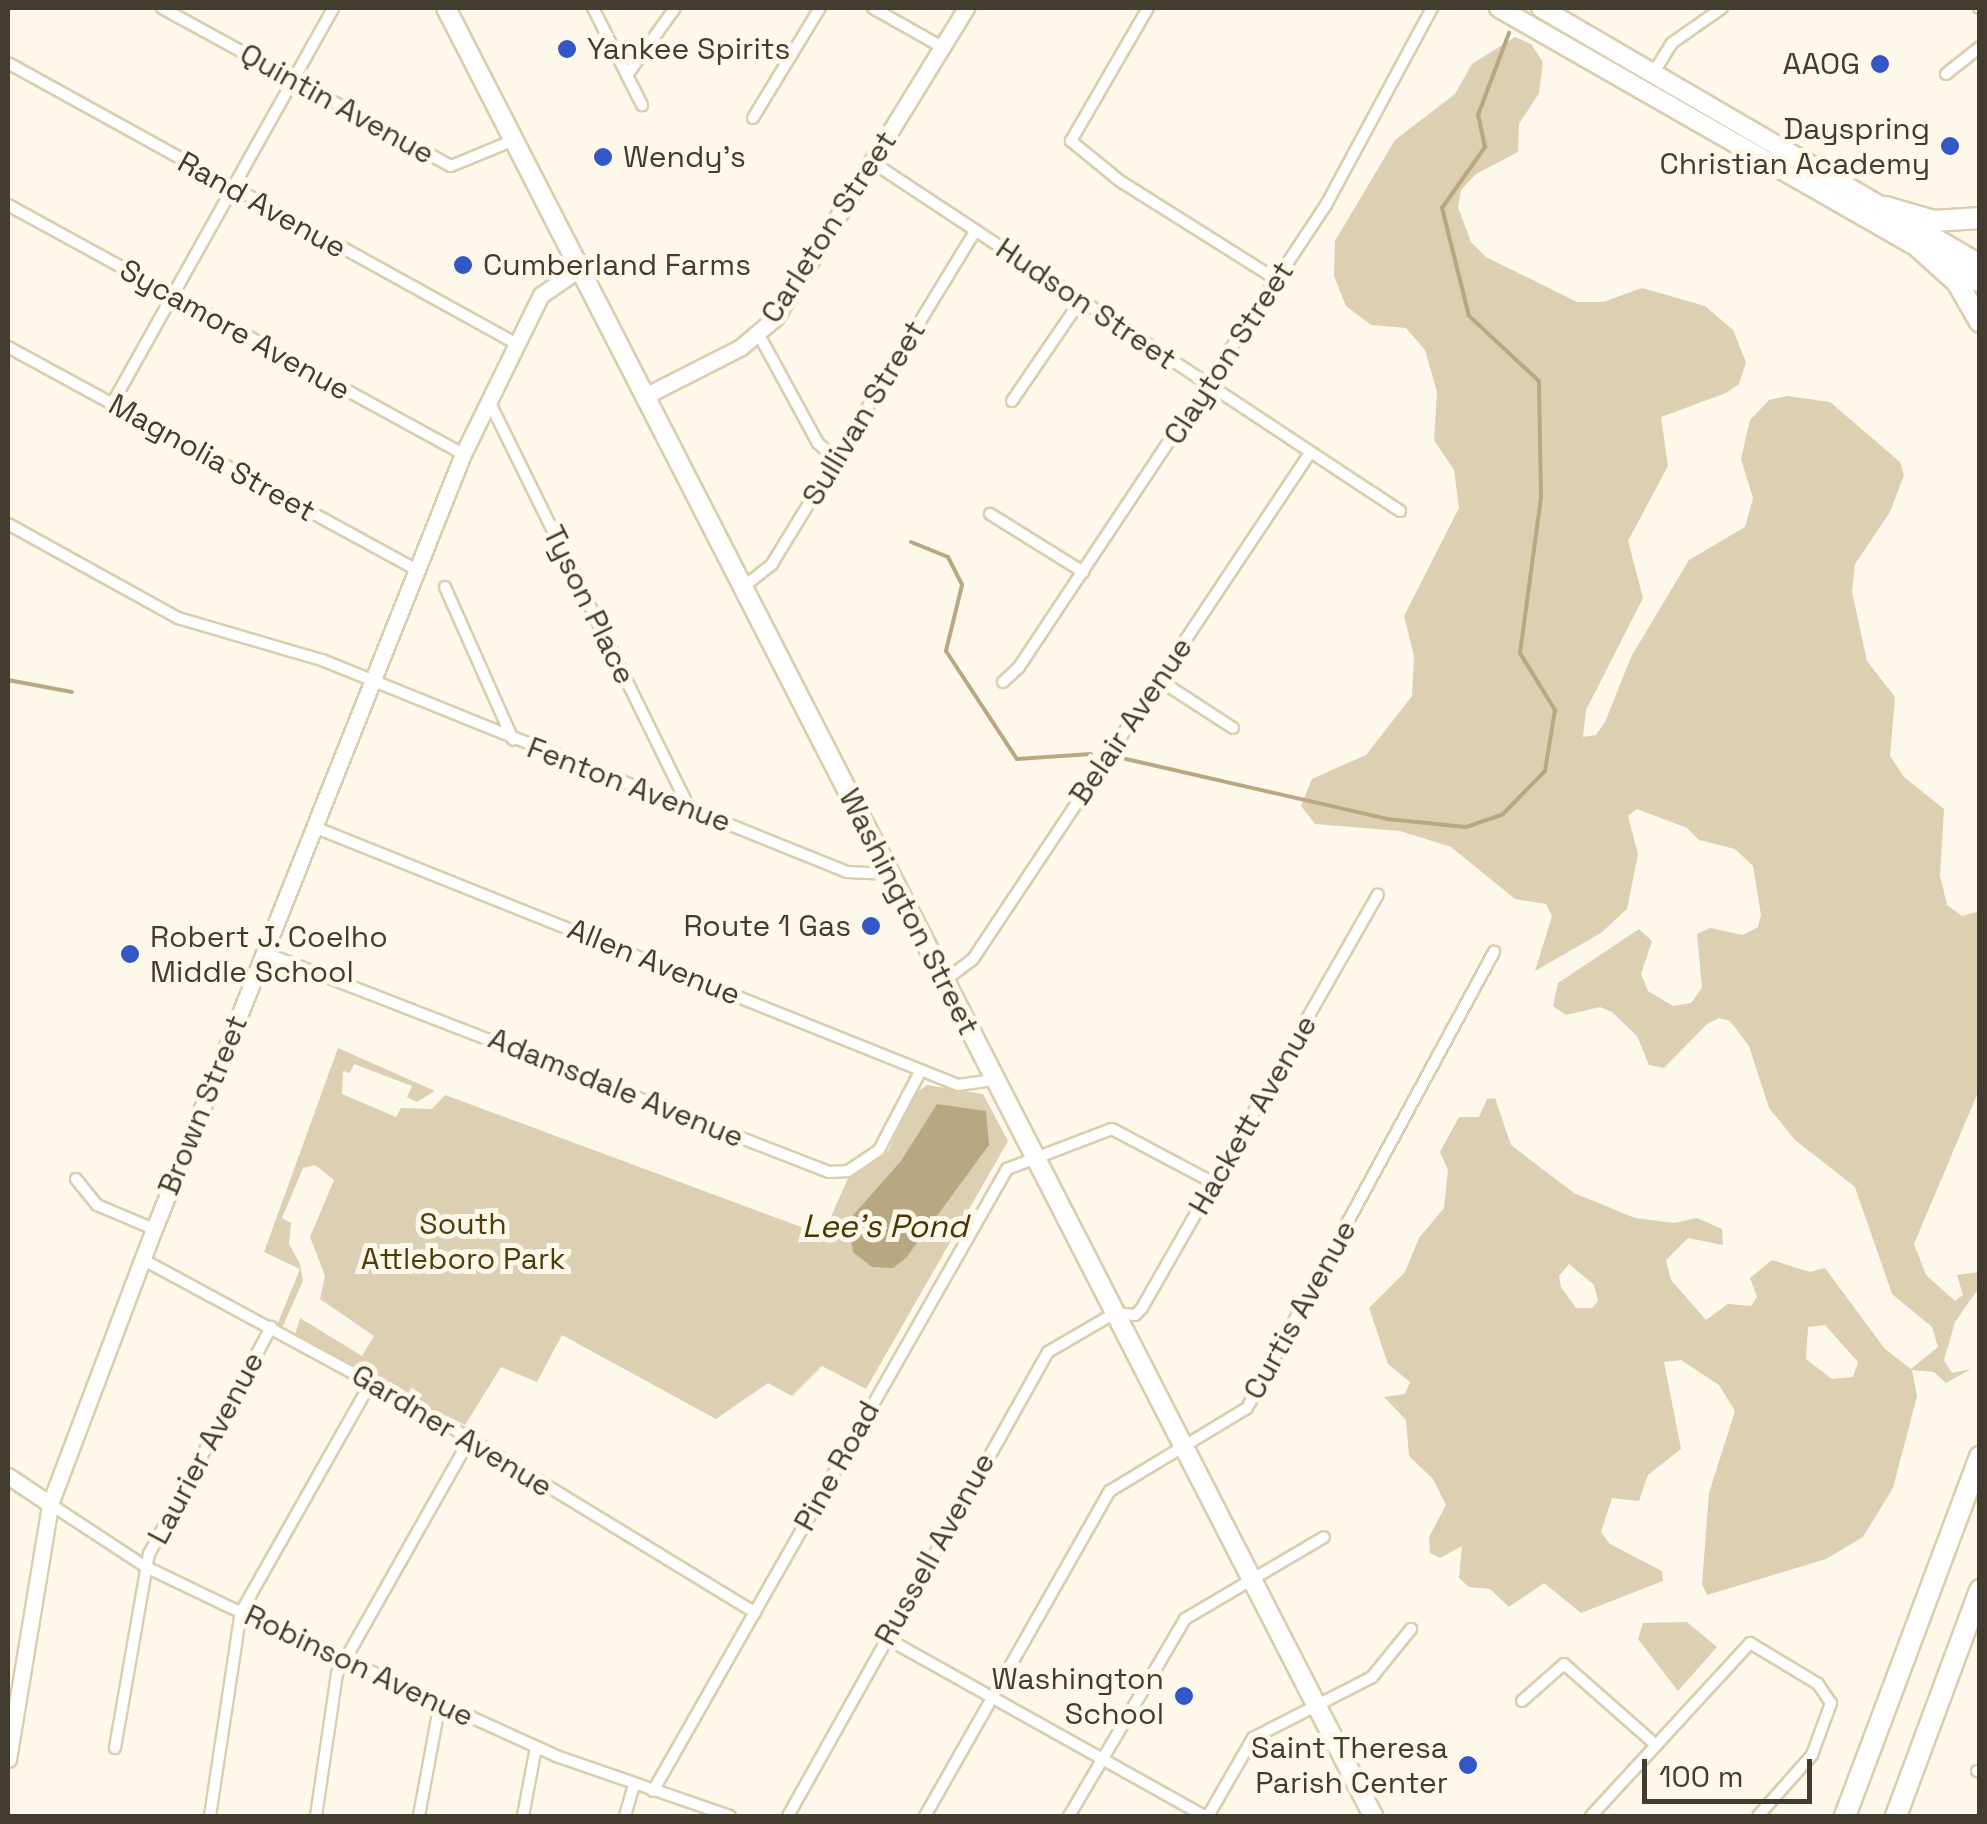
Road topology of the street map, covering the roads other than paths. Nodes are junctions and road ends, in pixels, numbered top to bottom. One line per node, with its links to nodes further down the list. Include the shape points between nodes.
1 (162, 8): 20 (street, Quintin Avenue)
2 (334, 8): 20 (street)
3 (446, 8): 24 (main road, Washington Street)
4 (592, 8): 19 (street)
5 (675, 8): 19 (street)
6 (820, 8): 23 (street)
7 (873, 8): 14 (street)
8 (966, 8): 14 (street, Carleton Street)
9 (1148, 8): 34 (street, via 1071,141 1120,181)
10 (1432, 8): 34 (street, Clayton Street, via 1337,186)
11 (1498, 8): 21 (main road)
12 (1541, 8): 17 (main road)
13 (1722, 8): 17 (street, via 1672,43)
14 (942, 47): 25 (street, Carleton Street)
15 (1980, 47): 18 (street)
16 (8, 63): 26 (street, Rand Avenue)
17 (1654, 70): 21 (street); 28 (main road)
18 (1946, 74)
19 (627, 75): 22 (street)
20 (291, 78): 24 (street, Quintin Avenue, via 450,166); 26 (street)
21 (1644, 89): 31 (main road)
22 (642, 105)
23 (753, 118)
24 (514, 140): 33 (main road, Washington Street)
25 (872, 162): 30 (street, Hudson Street); 39 (street, Carleton Street, via 785,305)
26 (231, 188): 36 (street); 40 (street, Rand Avenue)
27 (8, 205): 36 (street, Sycamore Avenue)
28 (1886, 206): 29 (highway, via 1934,221); 32 (main road)
29 (1980, 218)
30 (976, 230): 37 (street, Hudson Street); 49 (street, Sullivan Street)
31 (1916, 244): 35 (main road); 38 (highway, via 1956,282)
32 (1980, 264)
33 (580, 268): 40 (street, Brown Street, via 541,295); 43 (main road, Washington Street)
34 (1277, 280): 42 (street, Clayton Street)
35 (1980, 284)
36 (172, 296): 46 (street); 47 (street, Sycamore Avenue)
37 (1081, 300): 42 (street, Hudson Street); 45 (street)
38 (1980, 322)
39 (759, 335): 43 (street, Carleton Street); 49 (street, via 818,443)
40 (517, 344): 44 (street, Brown Street)
41 (8, 347): 46 (street, Magnolia Street)
42 (1208, 386): 48 (street, Hudson Street); 54 (street, Clayton Street)
43 (645, 396): 56 (main road, Washington Street)
44 (489, 401): 47 (street, Brown Street); 62 (street, Tyson Place)
45 (1012, 401)
46 (112, 404): 53 (street, Magnolia Street)
47 (463, 454): 53 (street, Brown Street)
48 (1310, 454): 50 (street, Hudson Street); 57 (street, Belair Avenue)
49 (836, 459): 56 (street, Sullivan Street, via 772,564)
50 (1400, 512)
51 (990, 514): 54 (street)
52 (8, 524): 58 (street, Fenton Avenue, via 178,618 322,660)
53 (416, 568): 58 (street, Brown Street)
54 (1083, 572): 59 (street, Clayton Street)
55 (445, 587): 61 (street)
56 (742, 587): 64 (main road, Washington Street)
57 (1159, 680): 60 (street); 68 (street, Belair Avenue, via 973,959)
58 (370, 682): 61 (street, Fenton Avenue); 63 (street, Brown Street)
59 (1002, 682)
60 (1233, 728)
61 (513, 740): 62 (street, Fenton Avenue)
62 (689, 808): 64 (street, Fenton Avenue, via 847,872)
63 (314, 828): 66 (street, Brown Street); 69 (street, Allen Avenue)
64 (890, 874): 68 (main road, Washington Street)
65 (1378, 896): 73 (street, Hackett Avenue)
66 (265, 952): 69 (street, Adamsdale Avenue, via 828,1172 848,1172 879,1150); 74 (street, Brown Street)
67 (1494, 952): 80 (street, Curtis Avenue, via 1247,1408)
68 (944, 981): 70 (main road, Washington Street)
69 (921, 1070): 70 (street, Allen Avenue, via 958,1085)
70 (995, 1080): 71 (main road, Washington Street)
71 (1036, 1158): 73 (street, Pine Road, via 1112,1129); 76 (main road, Washington Street); 89 (street, Pine Road, via 1007,1169 994,1190)
72 (76, 1179): 74 (street, via 97,1205)
73 (1214, 1184): 76 (street, Hackett Avenue, via 1142,1308 1135,1315)
74 (154, 1229): 75 (street, Brown Street)
75 (142, 1260): 77 (street, Gardner Avenue); 83 (street, Brown Street)
76 (1115, 1314): 80 (main road, Washington Street); 91 (street, Russell Avenue, via 1048,1352)
77 (271, 1327): 78 (street, Gardner Avenue); 85 (street, Laurier Avenue, via 168,1511)
78 (371, 1382): 79 (street, Gardner Avenue); 88 (street)
79 (470, 1439): 89 (street, Gardner Avenue); 92 (street)
80 (1184, 1446): 86 (main road, Washington Street); 94 (street, Curtis Avenue, via 1120,1479 1110,1491)
81 (1980, 1457): 118 (highway)
82 (8, 1476): 83 (street, Robinson Avenue)
83 (50, 1504): 85 (street, Robinson Avenue); 93 (street, Brown Street)
84 (1324, 1537): 86 (street)
85 (146, 1568): 88 (street, Robinson Avenue); 100 (street, Laurier Avenue)
86 (1251, 1577): 97 (main road, Washington Street); 101 (street, via 1185,1619)
87 (1980, 1590): 119 (highway)
88 (241, 1612): 92 (street, Robinson Avenue); 105 (street)
89 (756, 1613): 104 (street, Pine Road)
90 (1411, 1629): 97 (street, via 1372,1677)
91 (886, 1638): 94 (street); 111 (street, Russell Avenue)
92 (344, 1660): 96 (street, Robinson Avenue); 106 (street)
93 (15, 1668): 102 (street, Brown Street)
94 (997, 1697): 101 (street); 112 (street, Curtis Avenue)
95 (1522, 1701): 98 (street, via 1561,1664)
96 (440, 1703): 99 (street, Robinson Avenue); 107 (street)
97 (1317, 1706): 114 (street, via 1253,1738); 115 (main road, Washington Street)
98 (1656, 1746): 116 (street); 117 (street, via 1750,1643 1802,1674 1830,1696 1828,1720 1812,1756)
99 (536, 1747): 103 (street, Robinson Avenue); 108 (street)
100 (114, 1748)
101 (1102, 1757): 113 (street); 114 (street)
102 (8, 1758)
103 (634, 1784): 104 (street, Robinson Avenue); 109 (street)
104 (653, 1791): 110 (street, Robinson Avenue)
105 (210, 1816)
106 (316, 1816)
107 (419, 1816)
108 (523, 1816)
109 (626, 1816)
110 (730, 1816)
111 (788, 1816)
112 (926, 1816)
113 (1069, 1816)
114 (1206, 1816)
115 (1373, 1816)
116 (1591, 1816)
117 (1758, 1816)
118 (1845, 1816)
119 (1896, 1816)

